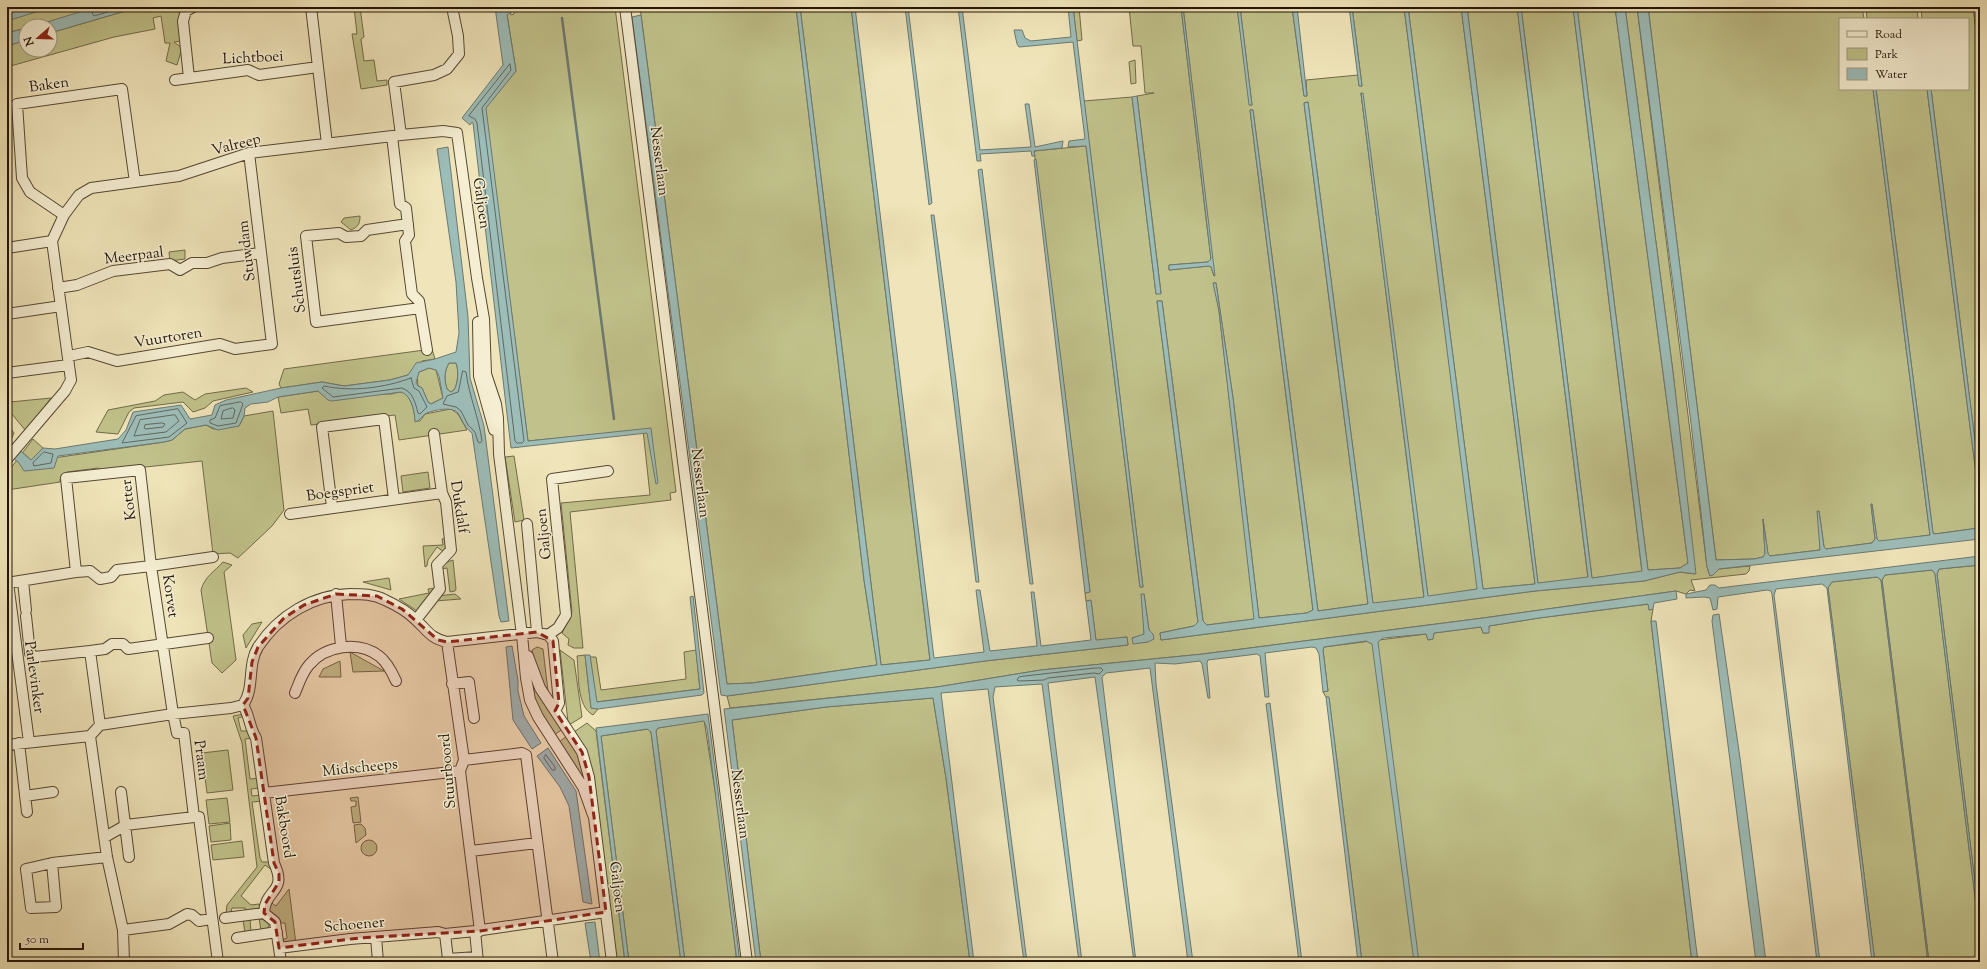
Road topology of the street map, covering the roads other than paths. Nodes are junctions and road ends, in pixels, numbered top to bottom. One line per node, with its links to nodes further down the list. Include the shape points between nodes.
1 (193, 7): 6 (street, via 186,11 182,21)
2 (311, 7): 5 (street)
3 (452, 7): 9 (street, via 459,54 448,68 434,75 394,82)
4 (625, 7): 96 (street, Nesserlaan)
5 (318, 67): 6 (street, Lichtboei, via 259,75 248,70); 10 (street)
6 (189, 78): 7 (street, Lichtboei)
7 (175, 80)
8 (457, 132): 9 (street, Valreep); 43 (street, Galjoen, via 477,278 479,376 499,454)
9 (396, 135): 10 (street, Valreep); 14 (street, via 400,204 406,208)
10 (327, 144): 11 (street, Valreep)
11 (249, 153): 12 (street, Valreep, via 179,176); 17 (street, Stuwdam)
12 (135, 182): 13 (street, Valreep, via 91,188 79,195); 13 (street, Baken, via 122,89 17,104 22,178 30,192)
13 (64, 215): 15 (street, Valreep)
14 (408, 224): 20 (street, via 409,235 405,241 412,294 419,301); 20 (street, Schutsluis, via 367,230 361,236 346,237 339,233 306,236 316,322)
15 (52, 241): 16 (street); 18 (street)
16 (7, 248)
17 (261, 253): 18 (street, Meerpaal, via 192,263 180,270 170,264 113,271 77,285); 22 (street, Stuwdam)
18 (58, 288): 19 (street)
19 (61, 306): 21 (street); 24 (street)
20 (420, 308): 23 (street)
21 (7, 314)
22 (272, 344): 24 (street, Vuurtoren, via 235,349 220,344 117,361 88,352)
23 (427, 350)
24 (68, 360): 25 (street); 27 (street, via 71,380 65,391)
25 (7, 373)
26 (434, 434): 29 (street, Dukdalf)
27 (7, 459)
28 (608, 471): 44 (street, Galjoen, via 552,479 566,615 558,628)
29 (442, 493): 30 (street, Boegspriet); 41 (street, Dukdalf, via 446,502 451,550 437,565 440,589)
30 (394, 499): 31 (street, Boegspriet); 31 (street, Boegspriet, via 384,419 322,427)
31 (332, 507): 32 (street, Boegspriet)
32 (290, 514)
33 (527, 524): 42 (street, Galjoen)
34 (213, 556): 35 (street, Korvet)
35 (151, 566): 36 (street, via 117,570 111,577 100,579 90,572); 36 (street, Kotter, via 140,470 66,478); 47 (street, Korvet)
36 (76, 572): 37 (street)
37 (23, 581): 38 (street); 49 (street, via 30,653 34,657)
38 (7, 583): 40 (street)
39 (336, 594): 41 (street, via 377,596 398,606); 48 (street); 53 (street, via 304,605 284,618 258,647 252,662 248,698)
40 (9, 616): 59 (street, Parlevinker)
41 (416, 620): 46 (street, via 434,638)
42 (537, 632): 43 (street); 44 (street)
43 (522, 635): 46 (street); 54 (street, Galjoen, via 540,688); 68 (street, Galjoen, via 530,700 538,717 583,787)
44 (548, 635): 54 (street, via 554,641 559,703)
45 (208, 638): 47 (street)
46 (447, 642): 51 (street, Stuurboord)
47 (162, 645): 49 (street, via 128,649 123,644 112,644 105,650); 55 (street, Korvet)
48 (341, 646): 50 (street, via 356,646 379,656 392,671); 52 (street, via 322,654 309,664 300,678)
49 (90, 652): 57 (street)
50 (396, 681)
51 (452, 686): 56 (street, via 469,682); 61 (street, Stuurboord)
52 (295, 693)
53 (243, 705): 55 (street, via 188,717); 65 (street, Bakboord, via 248,713 250,729 256,738)
54 (555, 711): 68 (street, Galjoen, via 582,752 589,777)
55 (173, 714): 57 (street); 69 (street, Praam, via 177,734 184,733)
56 (474, 718)
57 (100, 725): 58 (street)
58 (90, 736): 59 (street); 71 (street)
59 (24, 742): 60 (street); 66 (street)
60 (7, 745)
61 (464, 760): 62 (street, Stuurboord); 72 (street, via 522,753 526,755)
62 (460, 771): 65 (street, Midscheeps); 73 (street, Stuurboord)
63 (53, 792): 66 (street)
64 (121, 792): 70 (street)
65 (264, 793): 78 (street, Bakboord, via 274,863 279,874 279,882 264,904)
66 (25, 796): 67 (street)
67 (27, 812)
68 (593, 815): 77 (street, Galjoen)
69 (194, 817): 70 (street); 80 (street, Praam, via 199,818)
70 (126, 825): 71 (street); 75 (street)
71 (105, 837): 74 (street)
72 (537, 843): 73 (street); 81 (street)
73 (471, 851): 83 (street, Stuurboord)
74 (107, 857): 76 (street); 82 (street)
75 (129, 857)
76 (52, 863): 76 (street, via 26,869 31,908 56,907)
77 (606, 912): 81 (street, Schoener); 95 (street, Galjoen)
78 (264, 913): 79 (street); 84 (street, via 275,922)
79 (225, 918)
80 (211, 919): 82 (street, via 199,921 187,914 169,924); 91 (street, Praam)
81 (547, 921): 83 (street, Schoener); 94 (street)
82 (123, 930): 90 (street)
83 (477, 931): 85 (street, Schoener); 89 (street)
84 (277, 932): 87 (street); 88 (street)
85 (445, 934): 86 (street, Schoener, via 438,932); 89 (street, via 448,959)
86 (376, 937): 88 (street, Schoener); 93 (street)
87 (237, 938)
88 (279, 948): 92 (street)
89 (477, 959)
90 (124, 962)
91 (218, 962)
92 (281, 962)
93 (378, 962)
94 (553, 962)
95 (612, 962)
96 (747, 962)

